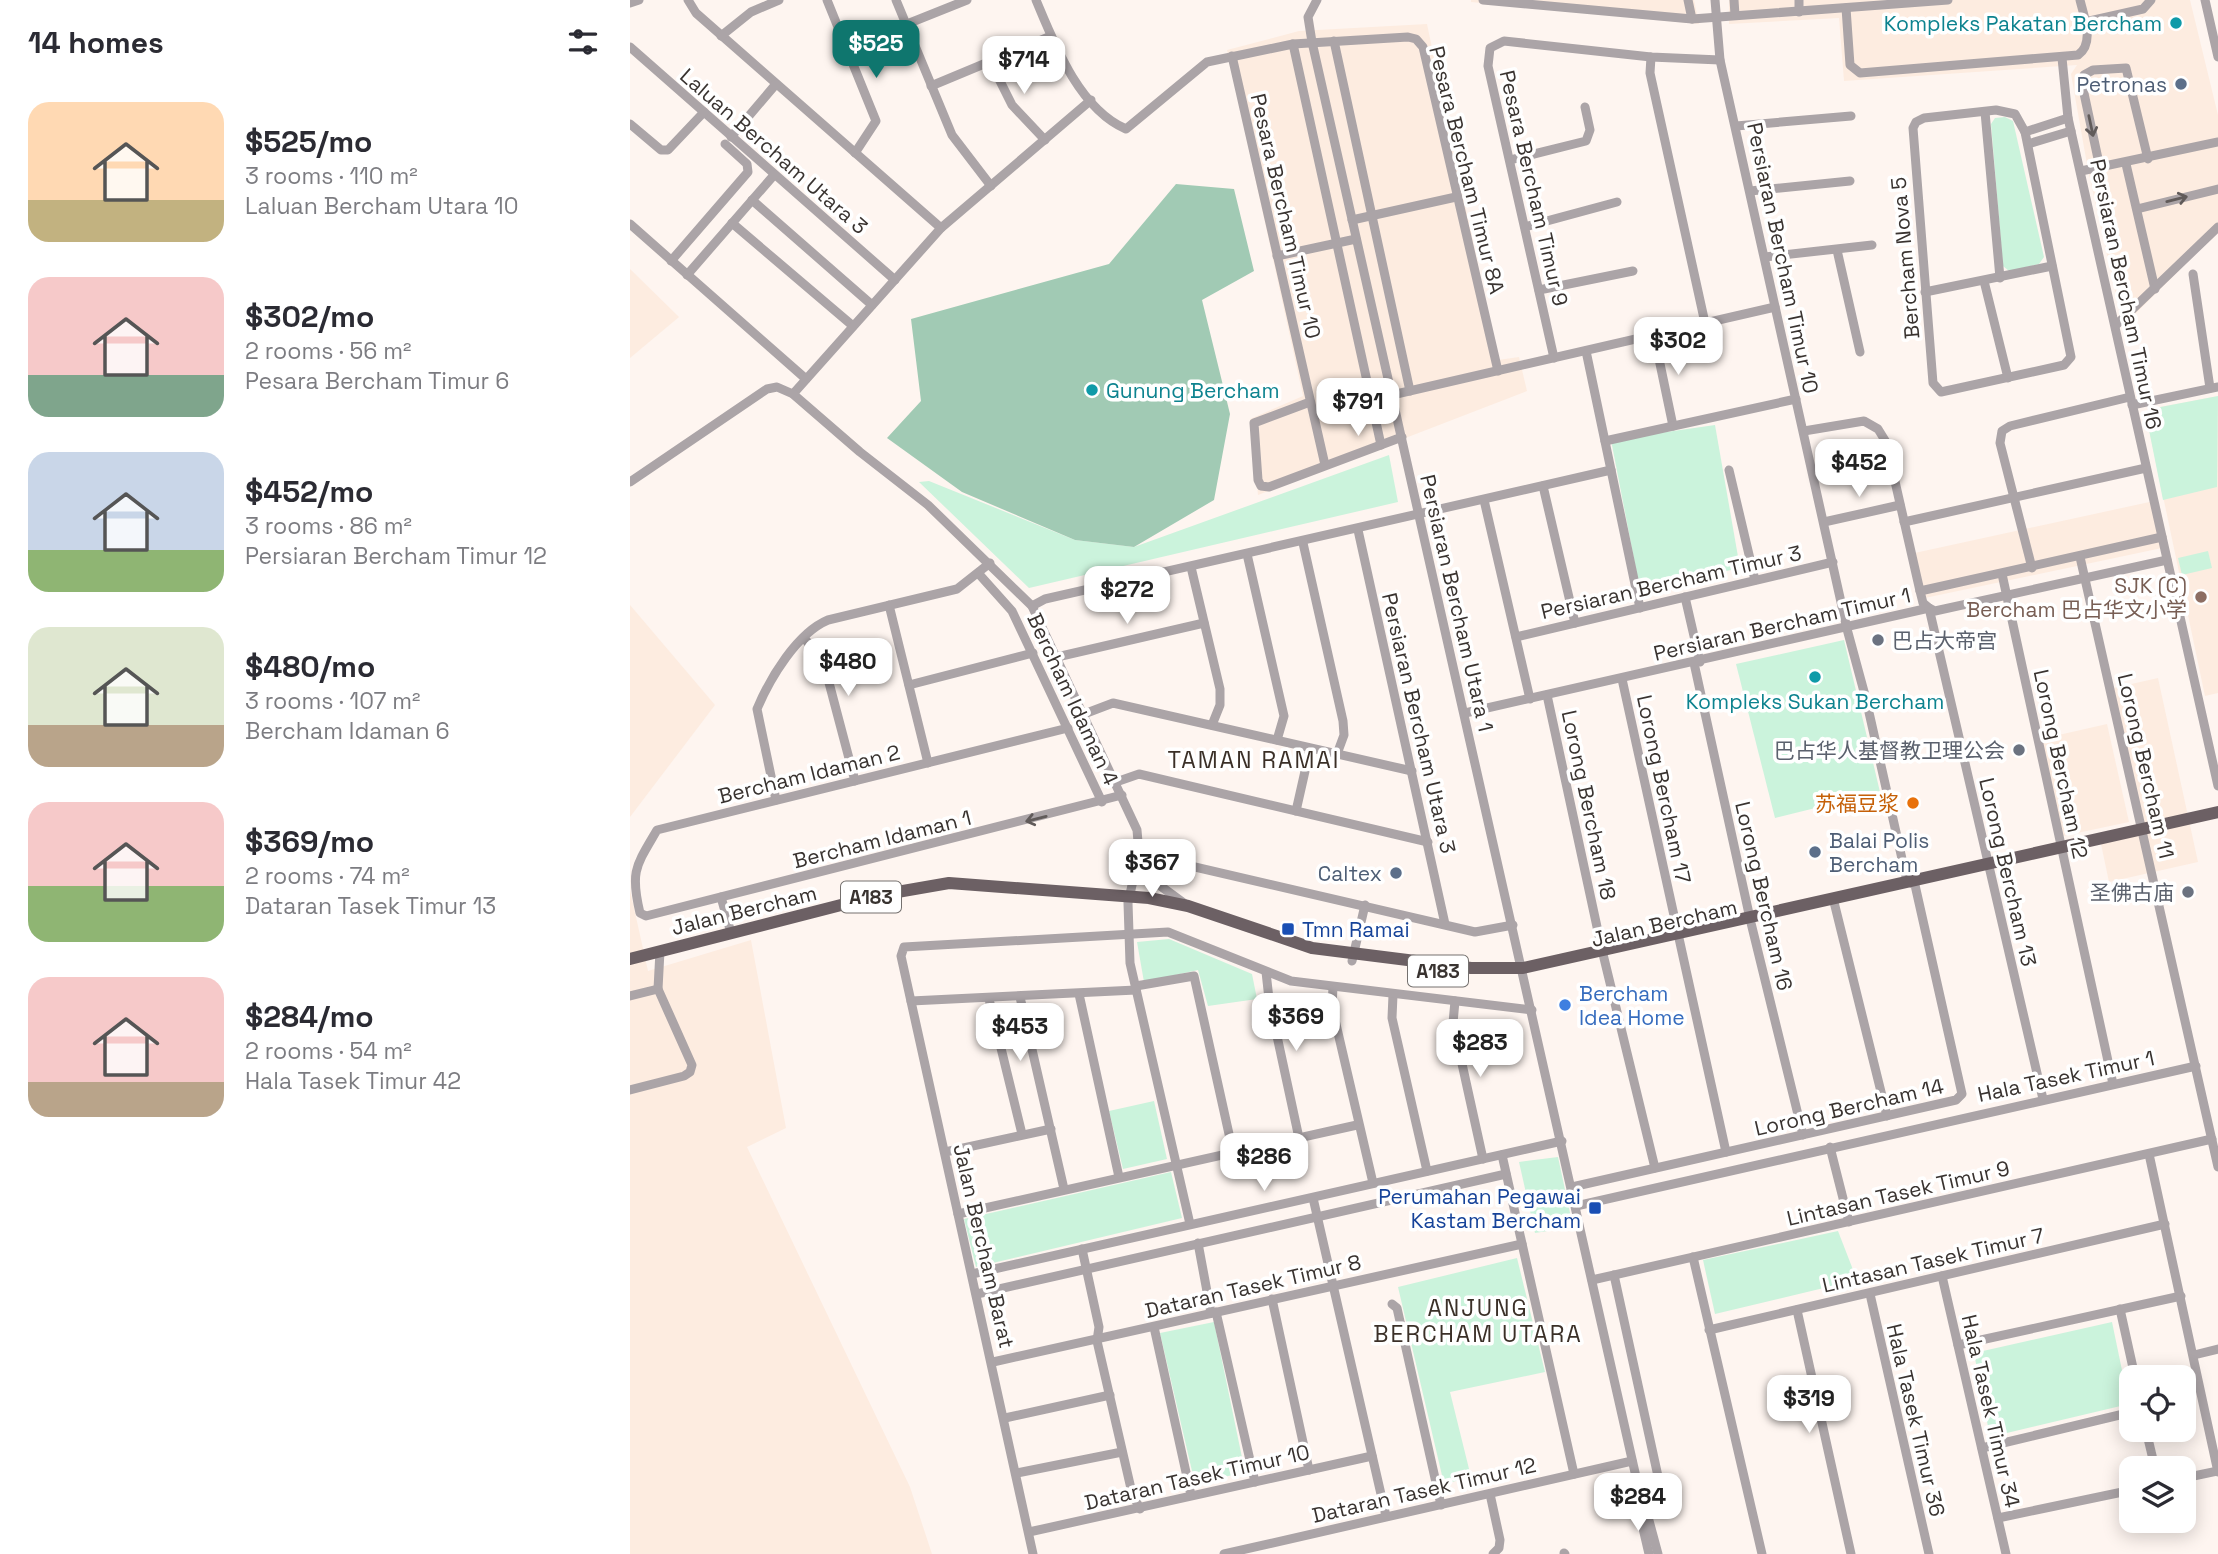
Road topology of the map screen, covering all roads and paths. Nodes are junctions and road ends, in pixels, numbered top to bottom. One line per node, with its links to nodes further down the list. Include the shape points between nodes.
1 (639, 0): 18 (street)
2 (688, 0): 28 (street)
3 (779, 0): 19 (street)
4 (827, 0): 34 (street)
5 (896, 0): 27 (street)
6 (967, 0): 27 (street)
7 (1037, 0): 29 (street)
8 (1317, 0): 31 (street, Persiaran Bercham Utara 1, via 1308,17)
9 (1483, 0): 20 (street)
10 (1688, 0): 25 (street)
11 (1715, 0): 24 (street, Persiaran Bercham Timur 10)
12 (1734, 0): 23 (street)
13 (1799, 0): 22 (street)
14 (1948, 0): 21 (street)
15 (2080, 0): 26 (street)
16 (2151, 0): 26 (street, via 2144,9)
17 (2205, 0): 37 (street)
18 (630, 4)
19 (760, 4): 28 (street)
20 (1566, 4): 25 (street)
21 (1846, 8): 22 (street); 38 (street, via 1850,65 1860,74)
22 (1799, 12): 23 (street)
23 (1735, 15): 24 (street)
24 (1715, 18): 25 (street); 39 (street, Persiaran Bercham Timur 10)
25 (1692, 19)
26 (2085, 22): 38 (street, via 2085,49)
27 (906, 24): 34 (street); 42 (street)
28 (722, 36): 41 (street)
29 (1051, 36): 40 (street); 43 (street, via 1068,73)
30 (1334, 41): 31 (street, Pesara Bercham Timur 8A); 68 (street, Pesara Bercham Timur 8A, via 1408,37 1420,42); 72 (street)
31 (1312, 42): 32 (street, Pesara Bercham Timur 8A); 73 (street, Persiaran Bercham Utara 1)
32 (1293, 44): 35 (street, Pesara Bercham Timur 8A); 80 (street)
33 (630, 47): 45 (street, Laluan Bercham Utara 3)
34 (847, 48): 57 (street, via 876,121)
35 (1231, 56): 43 (street, Pesara Bercham Timur 8A, via 1198,68 1129,128); 83 (street, Pesara Bercham Timur 10)
36 (1651, 57): 39 (street, Pesara Bercham Timur 9); 59 (street, Pesara Bercham Timur 9, via 1510,41 1493,45 1487,54 1488,66); 98 (street, via 1650,73)
37 (2218, 57)
38 (2062, 58): 48 (street, Persiaran Bercham Timur 16)
39 (1720, 60): 50 (street, Persiaran Bercham Timur 10)
40 (990, 61): 42 (street); 54 (street, via 1012,105)
41 (776, 84): 53 (street); 57 (street)
42 (931, 86): 65 (street, via 952,135)
43 (1091, 100): 54 (street)
44 (1585, 107): 59 (street, via 1590,131 1586,141)
45 (704, 112): 49 (street, via 668,150 660,150); 53 (street, Laluan Bercham Utara 3)
46 (1985, 112): 52 (street, via 2015,114); 90 (street); 95 (street, Bercham Nova 5, via 1916,122)
47 (1851, 116): 50 (street)
48 (2068, 118): 51 (street, Persiaran Bercham Timur 16); 52 (street)
49 (630, 124)
50 (1736, 126): 67 (street, Persiaran Bercham Timur 10)
51 (2071, 131): 56 (street); 62 (street, Persiaran Bercham Timur 16)
52 (2025, 132): 56 (street)
53 (728, 141): 63 (street, Laluan Bercham Utara 3); 85 (street, via 747,163 748,172)
54 (1045, 141): 65 (street)
55 (2218, 142): 58 (street)
56 (2028, 144): 86 (street)
57 (855, 153): 78 (street)
58 (2148, 159): 60 (street); 61 (street, one-way to 61, via 2126,68 2093,69 2084,75 2082,84)
59 (1510, 160): 76 (street, Pesara Bercham Timur 9)
60 (2126, 164): 61 (street); 71 (street)
61 (2100, 168): 62 (street)
62 (2081, 172): 99 (street, Persiaran Bercham Timur 16)
63 (774, 176): 69 (street); 91 (street, Laluan Bercham Utara 3)
64 (1850, 181): 67 (street)
65 (991, 186): 78 (street)
66 (2218, 189): 71 (street, one-way to 66)
67 (1750, 191): 84 (street, Persiaran Bercham Timur 10)
68 (1456, 198): 72 (street); 105 (street, Pesara Bercham Timur 8A)
69 (752, 200): 74 (street); 96 (street)
70 (1617, 202): 76 (street)
71 (2137, 209): 93 (street)
72 (1372, 216): 73 (street); 109 (street)
73 (1352, 220): 79 (street, Persiaran Bercham Utara 1)
74 (732, 223): 89 (street); 100 (street)
75 (630, 224): 85 (street)
76 (1525, 227): 94 (street, Pesara Bercham Timur 9)
77 (2218, 227): 93 (street)
78 (941, 228): 91 (street)
79 (1356, 239): 80 (street); 111 (street, Persiaran Bercham Utara 1)
80 (1337, 243): 83 (street); 119 (street)
81 (1872, 245): 82 (street)
82 (1837, 250): 84 (street); 103 (street)
83 (1277, 256): 114 (street, Pesara Bercham Timur 10)
84 (1765, 257): 97 (street, Persiaran Bercham Timur 10)
85 (671, 261): 89 (street)
86 (2052, 266): 90 (street); 106 (street, via 2070,361)
87 (1633, 271): 94 (street)
88 (2193, 274): 108 (street)
89 (687, 275): 107 (street)
90 (2000, 278): 92 (street)
91 (895, 280): 96 (street)
92 (1984, 281): 95 (street); 106 (street)
93 (2155, 289): 99 (street)
94 (1539, 290): 104 (street, Pesara Bercham Timur 9)
95 (1925, 292): 106 (street, Bercham Nova 5, via 1933,383 1938,391)
96 (872, 305): 100 (street)
97 (1775, 307): 98 (street); 112 (street, Persiaran Bercham Timur 10)
98 (1705, 323): 101 (street)
99 (2116, 325): 113 (street, Persiaran Bercham Timur 16)
100 (853, 326): 107 (street)
101 (1654, 335): 102 (street); 115 (street)
102 (1586, 351): 104 (street); 118 (street)
103 (1860, 352)
104 (1554, 358): 105 (street)
105 (1498, 371): 109 (street)
106 (2008, 378)
107 (806, 379): 110 (street)
108 (2214, 388): 113 (street)
109 (1410, 391): 111 (street)
110 (793, 394): 124 (street, via 777,387 766,389); 139 (street, via 928,505)
111 (1392, 395): 117 (street, Persiaran Bercham Utara 1)
112 (1796, 399): 115 (street); 116 (street, Persiaran Bercham Timur 10)
113 (2131, 401): 121 (street, Persiaran Bercham Timur 16); 126 (street, via 2005,429 2000,443)
114 (1310, 402): 120 (street, Pesara Bercham Timur 10); 120 (street, via 1255,421 1258,480 1269,487)
115 (1673, 426): 118 (street)
116 (1804, 431): 128 (street, via 1864,421 1878,429 1886,442); 130 (street, Persiaran Bercham Timur 10)
117 (1402, 437): 119 (street); 129 (street, Persiaran Bercham Utara 1)
118 (1605, 441): 122 (street)
119 (1381, 445): 120 (street)
120 (1325, 465)
121 (2146, 468): 126 (street); 133 (street, Persiaran Bercham Timur 16)
122 (1611, 470): 125 (street); 151 (street)
123 (1729, 470): 145 (street)
124 (630, 482)
125 (1544, 486): 127 (street); 154 (street)
126 (2014, 496): 131 (street); 141 (street)
127 (1483, 500): 129 (street); 156 (street)
128 (1900, 505): 130 (street); 131 (street)
129 (1419, 516): 132 (street); 165 (street, Persiaran Bercham Utara 1)
130 (1824, 522): 138 (street, Persiaran Bercham Timur 10)
131 (1904, 522): 146 (street)
132 (1358, 530): 134 (street); 173 (street, Persiaran Bercham Utara 3)
133 (2162, 537): 136 (street, Persiaran Bercham Timur 1); 137 (street, Persiaran Bercham Timur 16)
134 (1303, 543): 135 (street); 171 (street, via 1343,721)
135 (1247, 554): 140 (street); 169 (street, via 1283,716)
136 (2080, 557): 141 (street, Persiaran Bercham Timur 1); 144 (street, Lorong Bercham 11)
137 (2167, 560): 144 (street); 176 (street, Persiaran Bercham Timur 16)
138 (1833, 562): 145 (street, Persiaran Bercham Timur 3); 155 (street, Persiaran Bercham Timur 10)
139 (990, 563): 142 (street); 150 (street)
140 (1191, 567): 150 (street, via 1045,599); 153 (street)
141 (2032, 568): 143 (street, Persiaran Bercham Timur 1)
142 (978, 573): 149 (street, via 957,589); 158 (street, Bercham Idaman 4, via 1012,611)
143 (2003, 574): 146 (street, Persiaran Bercham Timur 1); 147 (street, Lorong Bercham 12)
144 (2084, 578): 147 (street); 182 (street, Lorong Bercham 11)
145 (1755, 580): 148 (street, Persiaran Bercham Timur 3)
146 (1920, 591): 152 (street, Persiaran Bercham Timur 1)
147 (2007, 596): 152 (street, via 1935,611); 184 (street, Lorong Bercham 12)
148 (1685, 597): 151 (street, Persiaran Bercham Timur 3); 160 (street, Lorong Bercham 16)
149 (889, 605): 157 (street, via 828,620); 162 (street)
150 (1032, 606): 159 (street)
151 (1640, 608): 154 (street, Persiaran Bercham Timur 3)
152 (1929, 608): 155 (street, Persiaran Bercham Timur 1); 186 (street, Lorong Bercham 13)
153 (1204, 623): 159 (street); 167 (street, via 1220,689)
154 (1575, 623): 156 (street, Persiaran Bercham Timur 3)
155 (1847, 629): 160 (street, Persiaran Bercham Timur 1); 188 (street, Lorong Bercham 14)
156 (1516, 637): 164 (street)
157 (804, 638): 174 (street, via 823,660); 178 (street, via 757,709)
158 (1033, 653): 162 (street); 168 (street, Bercham Idaman 4)
159 (1057, 657): 166 (street)
160 (1697, 662): 161 (street, Persiaran Bercham Timur 1); 195 (street, Lorong Bercham 16)
161 (1622, 679): 163 (street, Persiaran Bercham Timur 1); 200 (street, Lorong Bercham 17)
162 (909, 685): 172 (street)
163 (1547, 695): 164 (street, Persiaran Bercham Timur 1); 202 (street, Lorong Bercham 18)
164 (1530, 699): 165 (street, Persiaran Bercham Timur 1)
165 (1465, 713): 197 (street, Persiaran Bercham Utara 1)
166 (1084, 714): 167 (street, via 1113,704); 175 (street)
167 (1212, 725): 169 (street)
168 (1068, 728): 172 (street, Bercham Idaman 2); 179 (street, Bercham Idaman 4)
169 (1277, 740): 170 (street)
170 (1310, 748): 171 (street); 180 (street)
171 (1337, 754): 173 (street)
172 (928, 763): 174 (street, Bercham Idaman 2)
173 (1412, 772): 183 (street, Persiaran Bercham Utara 3)
174 (855, 781): 178 (street, Bercham Idaman 2)
175 (1116, 782): 177 (street); 180 (street, via 1139,775)
176 (2218, 786)
177 (1122, 795): 179 (street, Bercham Idaman 1); 185 (street, via 1137,830)
178 (776, 800): 194 (street, Bercham Idaman 2, via 657,830 632,879 640,913)
179 (1102, 802): 189 (street, Bercham Idaman 1, one-way to 189)
180 (1296, 811): 183 (street)
181 (2218, 814): 182 (main road, Jalan Bercham / A183)
182 (2142, 830): 184 (main road, Jalan Bercham / A183); 218 (street, Lorong Bercham 11)
183 (1428, 842): 196 (street, Persiaran Bercham Utara 3)
184 (2062, 848): 186 (main road, Jalan Bercham / A183); 219 (street, Lorong Bercham 12)
185 (1139, 854): 187 (street); 192 (street)
186 (1988, 865): 188 (main road, Jalan Bercham / A183); 221 (street, Lorong Bercham 13)
187 (1136, 868): 190 (street); 193 (street)
188 (1911, 883): 191 (main road, Jalan Bercham / A183); 222 (street, Lorong Bercham 14, via 1962,1094 1956,1100)
189 (721, 897): 194 (street, Bercham Idaman 1); 198 (street)
190 (1125, 899): 193 (main road, Jalan Bercham / A183); 198 (main road, Jalan Bercham / A183, via 949,883 880,895); 199 (street); 203 (main road, Jalan Bercham / A183, via 1211,920 1312,955)
191 (1834, 901): 195 (main road, Jalan Bercham / A183); 222 (street)
192 (1365, 905): 196 (street); 203 (street)
193 (1188, 906): 203 (main road, Jalan Bercham / A183)
194 (650, 915)
195 (1751, 920): 200 (main road, Jalan Bercham / A183); 226 (street, Lorong Bercham 16)
196 (1445, 924): 197 (street, via 1475,932)
197 (1513, 925): 206 (street, Persiaran Bercham Utara 1)
198 (731, 933): 201 (main road, Jalan Bercham / A183)
199 (1128, 933): 205 (street, via 1168,932); 208 (street); 215 (street, Jalan Bercham Barat, via 904,947 901,956)
200 (1678, 936): 202 (main road, Jalan Bercham / A183); 233 (street, Lorong Bercham 17)
201 (660, 951): 204 (main road, Jalan Bercham / A183); 209 (street)
202 (1603, 953): 206 (main road, Jalan Bercham / A183); 239 (street, Lorong Bercham 18)
203 (1353, 958): 206 (main road, Jalan Bercham / A183)
204 (630, 959)
205 (1266, 971): 207 (street, via 1291,981); 227 (street)
206 (1524, 971): 217 (street, Persiaran Bercham Utara 1)
207 (1333, 987): 211 (street); 223 (street, via 1332,1007)
208 (1136, 988): 210 (street); 232 (street, via 1194,976); 237 (street)
209 (658, 989): 212 (street); 220 (street, via 692,1069 687,1075)
210 (1079, 994): 213 (street); 242 (street)
211 (1393, 995): 216 (street); 240 (street, via 1392,1018)
212 (630, 996)
213 (1020, 997): 214 (street); 224 (street)
214 (989, 999): 215 (street); 225 (street)
215 (911, 1001): 231 (street, Jalan Bercham Barat)
216 (1455, 1001): 217 (street); 236 (street, via 1452,1023)
217 (1532, 1010): 229 (street, Persiaran Bercham Utara 1)
218 (2196, 1066): 219 (street, Hala Tasek Timur 1); 228 (street, Lorong Bercham 11)
219 (2113, 1084): 221 (street, Hala Tasek Timur 1)
220 (630, 1090)
221 (2043, 1099): 230 (street, Hala Tasek Timur 1)
222 (1886, 1116): 226 (street, Lorong Bercham 14)
223 (1357, 1125): 227 (street); 243 (street)
224 (1051, 1129): 225 (street); 245 (street)
225 (1022, 1134): 231 (street)
226 (1803, 1135): 233 (street, Lorong Bercham 14)
227 (1299, 1138): 232 (street)
228 (2212, 1139): 234 (street, Lintasan Tasek Timur 9); 238 (street, Lorong Bercham 11)
229 (1562, 1141): 235 (street); 244 (street, Persiaran Bercham Utara 1)
230 (1829, 1147): 247 (street, Hala Tasek Timur 1); 250 (street)
231 (944, 1152): 248 (street, Jalan Bercham Barat)
232 (1233, 1152): 237 (street)
233 (1726, 1152): 239 (street, Lorong Bercham 14)
234 (2149, 1154): 250 (street, Lintasan Tasek Timur 9); 252 (street)
235 (1502, 1155): 236 (street); 241 (street)
236 (1483, 1159): 240 (street)
237 (1176, 1165): 242 (street); 251 (street)
238 (2218, 1167)
239 (1655, 1168): 244 (street, Lorong Bercham 14)
240 (1427, 1171): 243 (street)
241 (1506, 1174): 249 (street); 254 (street)
242 (1119, 1177): 245 (street)
243 (1373, 1183): 246 (street)
244 (1572, 1187): 247 (street, Persiaran Bercham Utara 1)
245 (1064, 1189): 248 (street)
246 (1314, 1198): 249 (street); 251 (street)
247 (1576, 1206): 261 (street, Persiaran Bercham Utara 1)
248 (958, 1214): 258 (street, Jalan Bercham Barat)
249 (1317, 1217): 253 (street); 262 (street)
250 (1849, 1222): 256 (street, Lintasan Tasek Timur 9)
251 (1190, 1224): 255 (street)
252 (2165, 1224): 260 (street, Lintasan Tasek Timur 7); 265 (street)
253 (1198, 1243): 257 (street); 270 (street)
254 (1522, 1244): 262 (street, Dataran Tasek Timur 8); 289 (street)
255 (1082, 1249): 257 (street); 258 (street)
256 (1693, 1258): 259 (street, Lintasan Tasek Timur 9); 272 (street)
257 (1086, 1267): 263 (street); 273 (street, via 1099,1327)
258 (972, 1274): 263 (street, Jalan Bercham Barat)
259 (1614, 1275): 261 (street, Lintasan Tasek Timur 9); 295 (street, via 1661,1490 1656,1500)
260 (1942, 1276): 264 (street, Lintasan Tasek Timur 7); 274 (street, Hala Tasek Timur 34)
261 (1592, 1280): 285 (street, Persiaran Bercham Utara 1)
262 (1333, 1285): 266 (street, Dataran Tasek Timur 8); 284 (street)
263 (977, 1294): 277 (street, Jalan Bercham Barat)
264 (1870, 1294): 269 (street, Lintasan Tasek Timur 7); 309 (street, Hala Tasek Timur 36)
265 (2181, 1296): 268 (street); 276 (street)
266 (1272, 1299): 270 (street, Dataran Tasek Timur 8); 286 (street)
267 (1392, 1304): 296 (street, via 1397,1308)
268 (2119, 1309): 274 (street); 278 (street)
269 (1797, 1310): 272 (street, Lintasan Tasek Timur 7); 308 (street)
270 (1214, 1313): 271 (street, Dataran Tasek Timur 8); 291 (street)
271 (1154, 1327): 273 (street, Dataran Tasek Timur 8); 294 (street)
272 (1709, 1330): 307 (street)
273 (1097, 1341): 277 (street, Dataran Tasek Timur 8); 279 (street)
274 (1958, 1345): 282 (street, Hala Tasek Timur 34)
275 (2218, 1349): 276 (street)
276 (2194, 1355): 287 (street)
277 (993, 1362): 281 (street, Jalan Bercham Barat)
278 (2131, 1365)
279 (1110, 1395): 281 (street); 283 (street)
280 (2119, 1415): 282 (street)
281 (1005, 1418): 288 (street, Jalan Bercham Barat)
282 (1982, 1448): 299 (street, Hala Tasek Timur 34)
283 (1122, 1452): 288 (street); 297 (street)
284 (1372, 1455): 286 (street, Dataran Tasek Timur 10); 298 (street)
285 (1632, 1461): 289 (street, Dataran Tasek Timur 12); 295 (street, Persiaran Bercham Utara 1)
286 (1309, 1470): 291 (street, Dataran Tasek Timur 10)
287 (2218, 1472): 290 (street)
288 (1017, 1473): 300 (street, Jalan Bercham Barat)
289 (1574, 1474): 293 (street, Dataran Tasek Timur 12)
290 (2196, 1476)
291 (1255, 1482): 294 (street, Dataran Tasek Timur 10)
292 (2119, 1493): 299 (street)
293 (1490, 1494): 296 (street, Dataran Tasek Timur 12); 304 (street, via 1500,1540)
294 (1192, 1496): 297 (street, Dataran Tasek Timur 10)
295 (1642, 1504): 305 (street); 306 (street)
296 (1441, 1505): 298 (street, Dataran Tasek Timur 12)
297 (1140, 1509): 300 (street, Dataran Tasek Timur 10)
298 (1386, 1516): 301 (street, Dataran Tasek Timur 12)
299 (1998, 1518): 310 (street, Hala Tasek Timur 34)
300 (1029, 1532): 302 (street, Jalan Bercham Barat)
301 (1268, 1549): 303 (street, Dataran Tasek Timur 12)
302 (1033, 1554)
303 (1224, 1554)
304 (1493, 1554)
305 (1649, 1554)
306 (1658, 1554)
307 (1762, 1554)
308 (1849, 1554)
309 (1929, 1554)
310 (2006, 1554)

